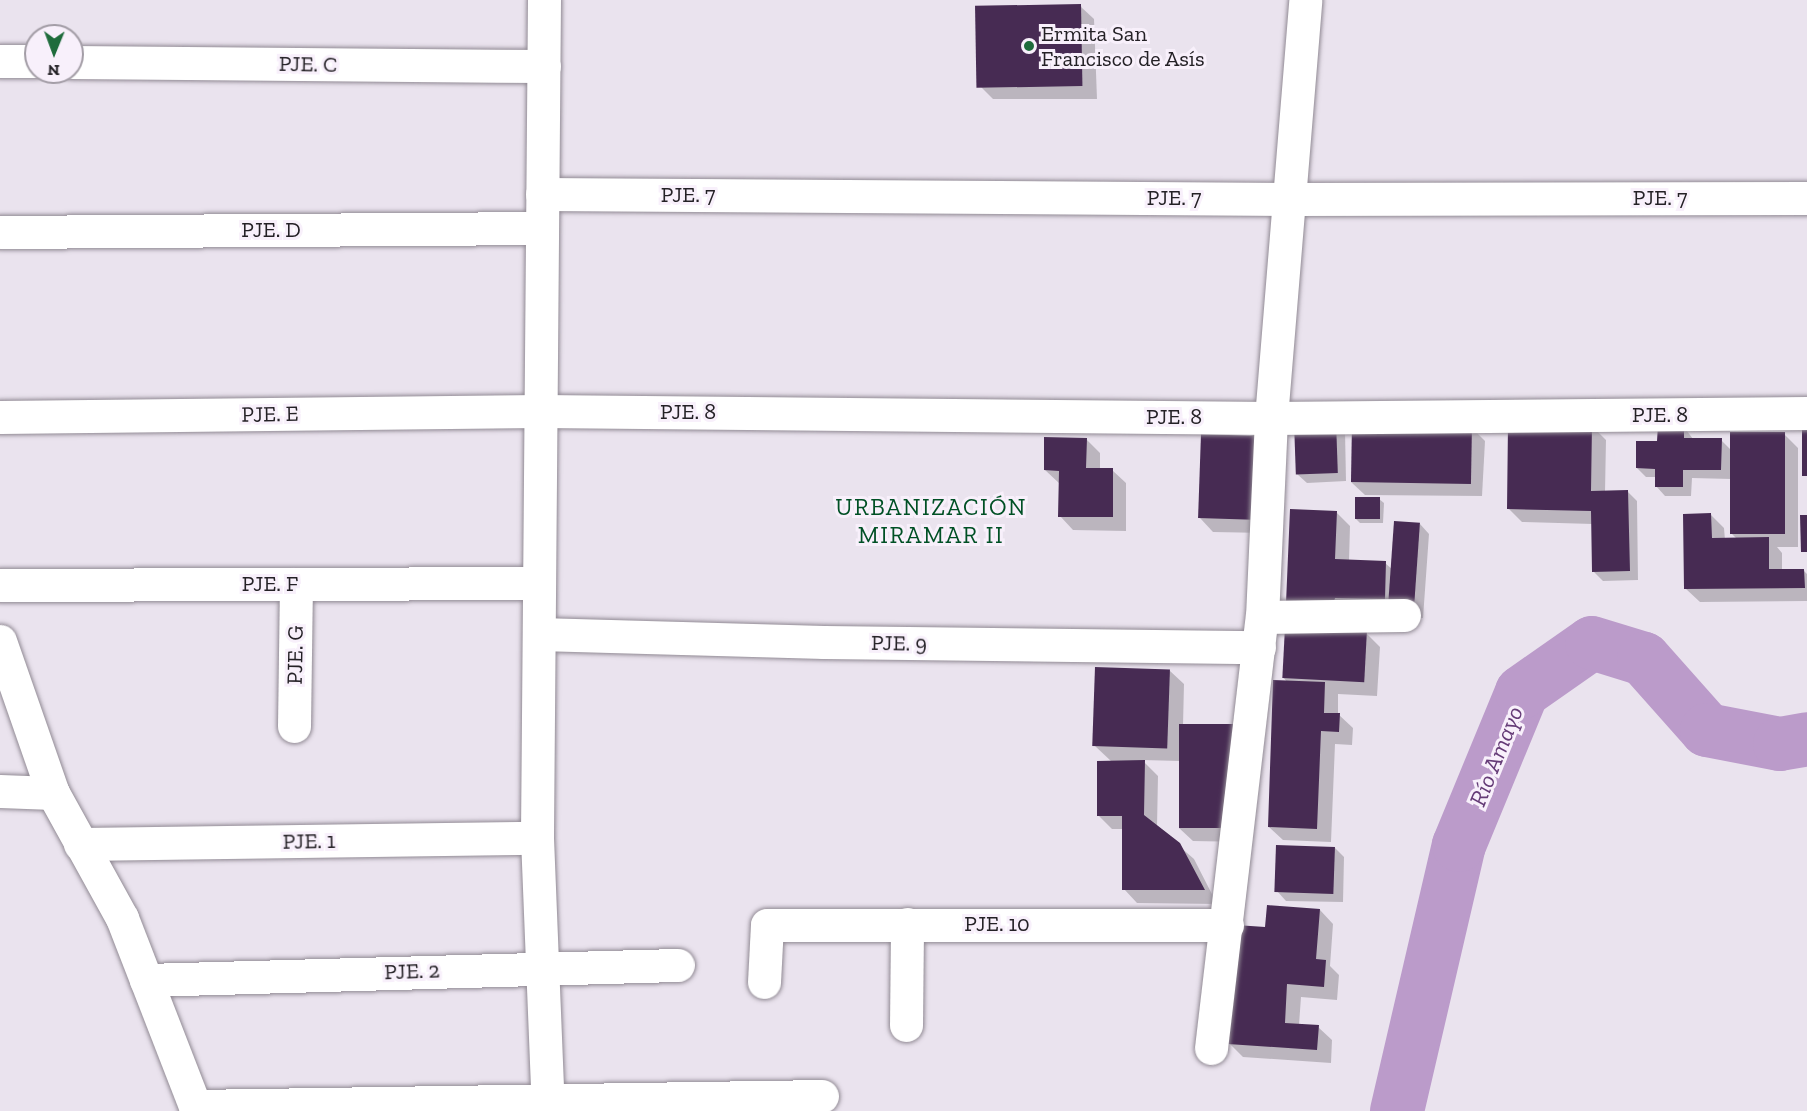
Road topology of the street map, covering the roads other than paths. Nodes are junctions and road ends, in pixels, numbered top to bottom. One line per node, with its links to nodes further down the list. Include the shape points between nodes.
1 (544, 0): 6 (street)
2 (1305, 0): 9 (street)
3 (0, 61): 4 (street)
4 (24, 61)
5 (84, 62): 6 (street, PJE. C)
6 (544, 66): 7 (street)
7 (542, 194): 9 (street, PJE. 7); 10 (street)
8 (1807, 198): 9 (street, PJE. 7)
9 (1289, 199): 15 (street)
10 (542, 228): 11 (street, PJE. D); 12 (street)
11 (0, 232)
12 (540, 411): 14 (street, PJE. E); 15 (street, PJE. 8); 16 (street)
13 (1807, 414): 15 (street, PJE. 8)
14 (0, 417)
15 (1271, 418): 20 (street)
16 (539, 583): 17 (street, PJE. F); 21 (street)
17 (296, 584): 18 (street, PJE. F); 23 (street, PJE. G)
18 (0, 585)
19 (1404, 615): 20 (street, PJE. 9)
20 (1260, 632): 21 (street, PJE. 9, via 824,642); 29 (street)
21 (539, 634): 26 (street)
22 (0, 640): 25 (street)
23 (294, 726)
24 (0, 791): 25 (street)
25 (53, 793): 27 (street)
26 (537, 838): 27 (street, PJE. 1); 31 (street)
27 (80, 843): 32 (street, via 122,918)
28 (907, 924): 29 (street, PJE. 10); 33 (street, PJE. 10, via 767,925); 34 (street)
29 (1227, 925): 35 (street)
30 (678, 965): 31 (street, PJE. 2)
31 (540, 967): 32 (street, PJE. 2); 37 (street)
32 (146, 980): 38 (street)
33 (764, 982)
34 (906, 1025)
35 (1210, 1048)
36 (822, 1096): 37 (street)
37 (548, 1106): 38 (street)
38 (196, 1108)

